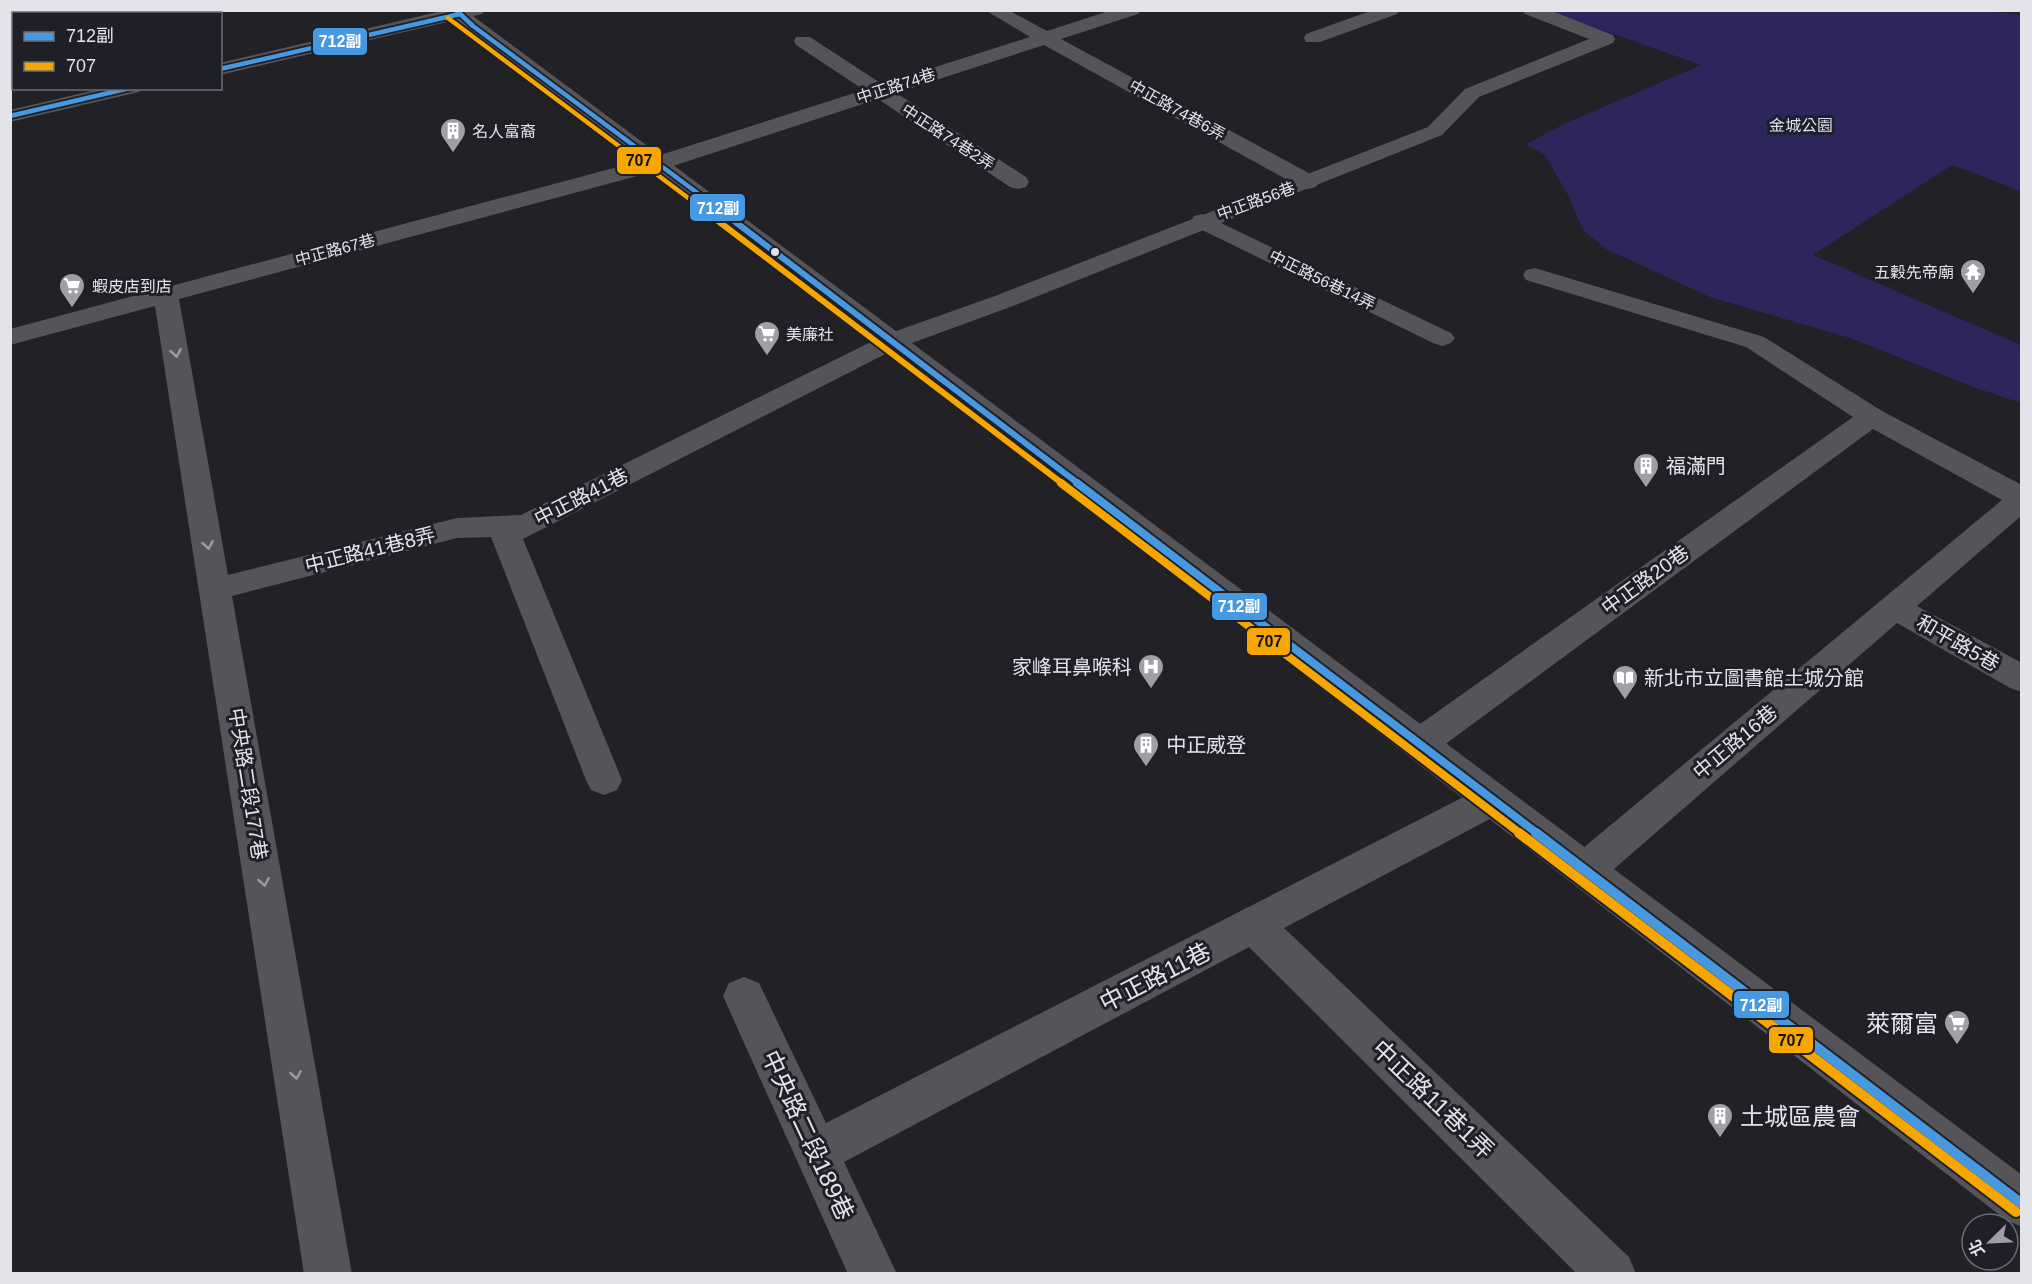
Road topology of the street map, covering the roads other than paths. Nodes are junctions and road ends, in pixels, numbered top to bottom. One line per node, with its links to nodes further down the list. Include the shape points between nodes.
1 (994, 10): 7 (street, 中正路74巷6弄)
2 (1131, 10): 7 (street, 中正路74巷)
3 (1391, 10): 6 (street)
4 (1531, 10): 15 (street, 中正路56巷, via 1606,39 1472,93 1435,131)
5 (464, 12): 9 (street); 13 (street, via 473,26)
6 (1312, 38)
7 (1045, 39): 11 (street, 中正路74巷); 15 (street, 中正路74巷6弄)
8 (803, 41): 11 (street, 中正路74巷2弄)
9 (222, 69)
10 (123, 90): 12 (street)
11 (879, 91): 13 (street, 中正路74巷); 14 (street, 中正路74巷2弄)
12 (10, 116)
13 (659, 163): 18 (street, 中正路67巷); 21 (street)
14 (1018, 182)
15 (1308, 182): 16 (street, 中正路56巷)
16 (1202, 221): 20 (street, 中正路56巷14弄); 21 (street, 中正路56巷, via 1004,301)
17 (1535, 275): 22 (street, 中正路16巷, via 1755,342)
18 (166, 295): 19 (street, 中正路67巷); 25 (street, 中央路二段177巷, one-way to 25)
19 (10, 337)
20 (1442, 338)
21 (892, 340): 24 (street, 中正路41巷); 28 (street)
22 (1872, 417): 23 (street, 中正路16巷); 28 (street, 中正路20巷)
23 (2022, 498): 26 (street, 中正路16巷)
24 (527, 525): 25 (street, 中正路41巷8弄, via 457,528); 29 (street, 中正路41巷, via 506,535)
25 (216, 589): 36 (street, 中央路二段177巷, one-way to 36)
26 (1894, 607): 27 (street, 和平路5巷); 31 (street, 中正路16巷)
27 (2022, 679)
28 (1419, 744): 30 (street)
29 (604, 780)
30 (1492, 800): 31 (street); 32 (street, 中正路11巷)
31 (1585, 870): 35 (street)
32 (1254, 925): 34 (street, 中正路11巷); 38 (street, 中正路11巷1弄)
33 (744, 996): 34 (street, 中央路二段189巷)
34 (817, 1152): 37 (street, 中央路二段189巷)
35 (2022, 1204)
36 (328, 1274)
37 (873, 1274)
38 (1611, 1274)

